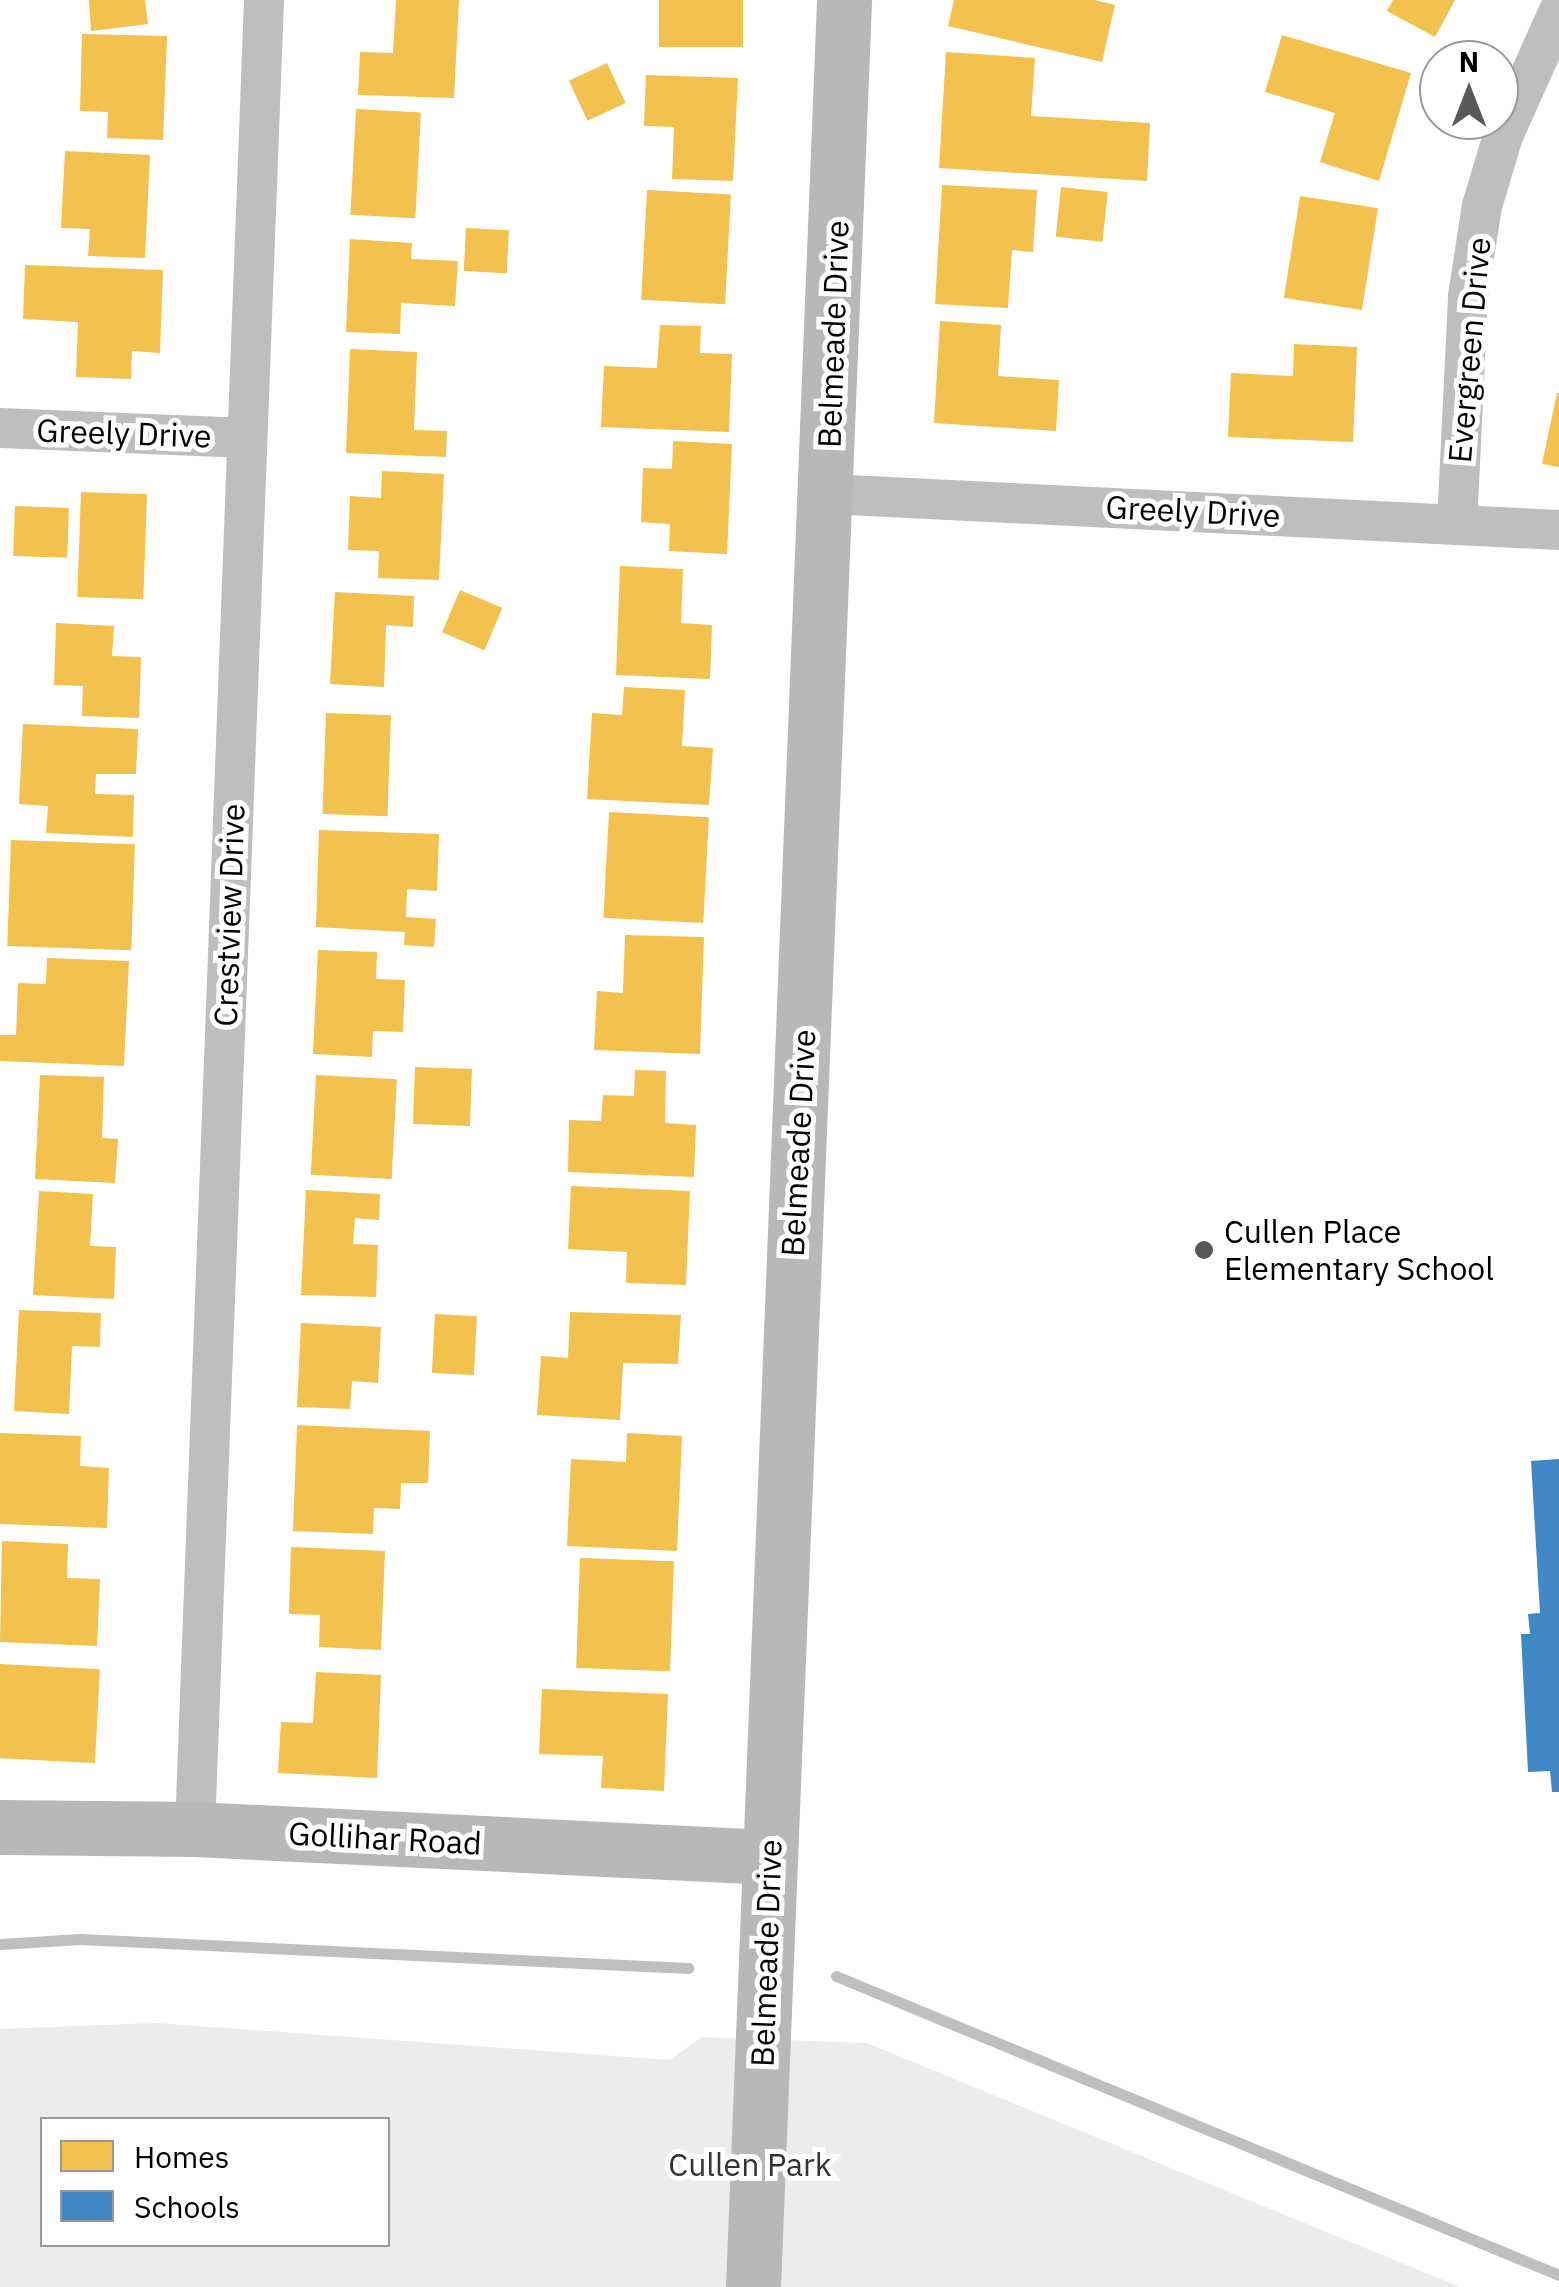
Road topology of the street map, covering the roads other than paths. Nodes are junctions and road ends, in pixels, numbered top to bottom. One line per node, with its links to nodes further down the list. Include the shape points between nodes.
1 (264, 0): 5 (street, Crestview Drive)
2 (844, 0): 6 (street, Belmeade Drive)
3 (1559, 11): 7 (street, Evergreen Drive, via 1503,136 1482,206 1468,296)
4 (0, 428): 5 (street, Greely Drive)
5 (247, 438): 10 (street, Crestview Drive)
6 (828, 494): 7 (street, Greely Drive); 11 (street, Belmeade Drive)
7 (1456, 524): 8 (street, Greely Drive)
8 (1559, 530)
9 (0, 1827): 10 (street, Gollihar Road)
10 (195, 1829): 11 (street, Gollihar Road)
11 (770, 1857): 12 (street, Belmeade Drive)
12 (753, 2287)

